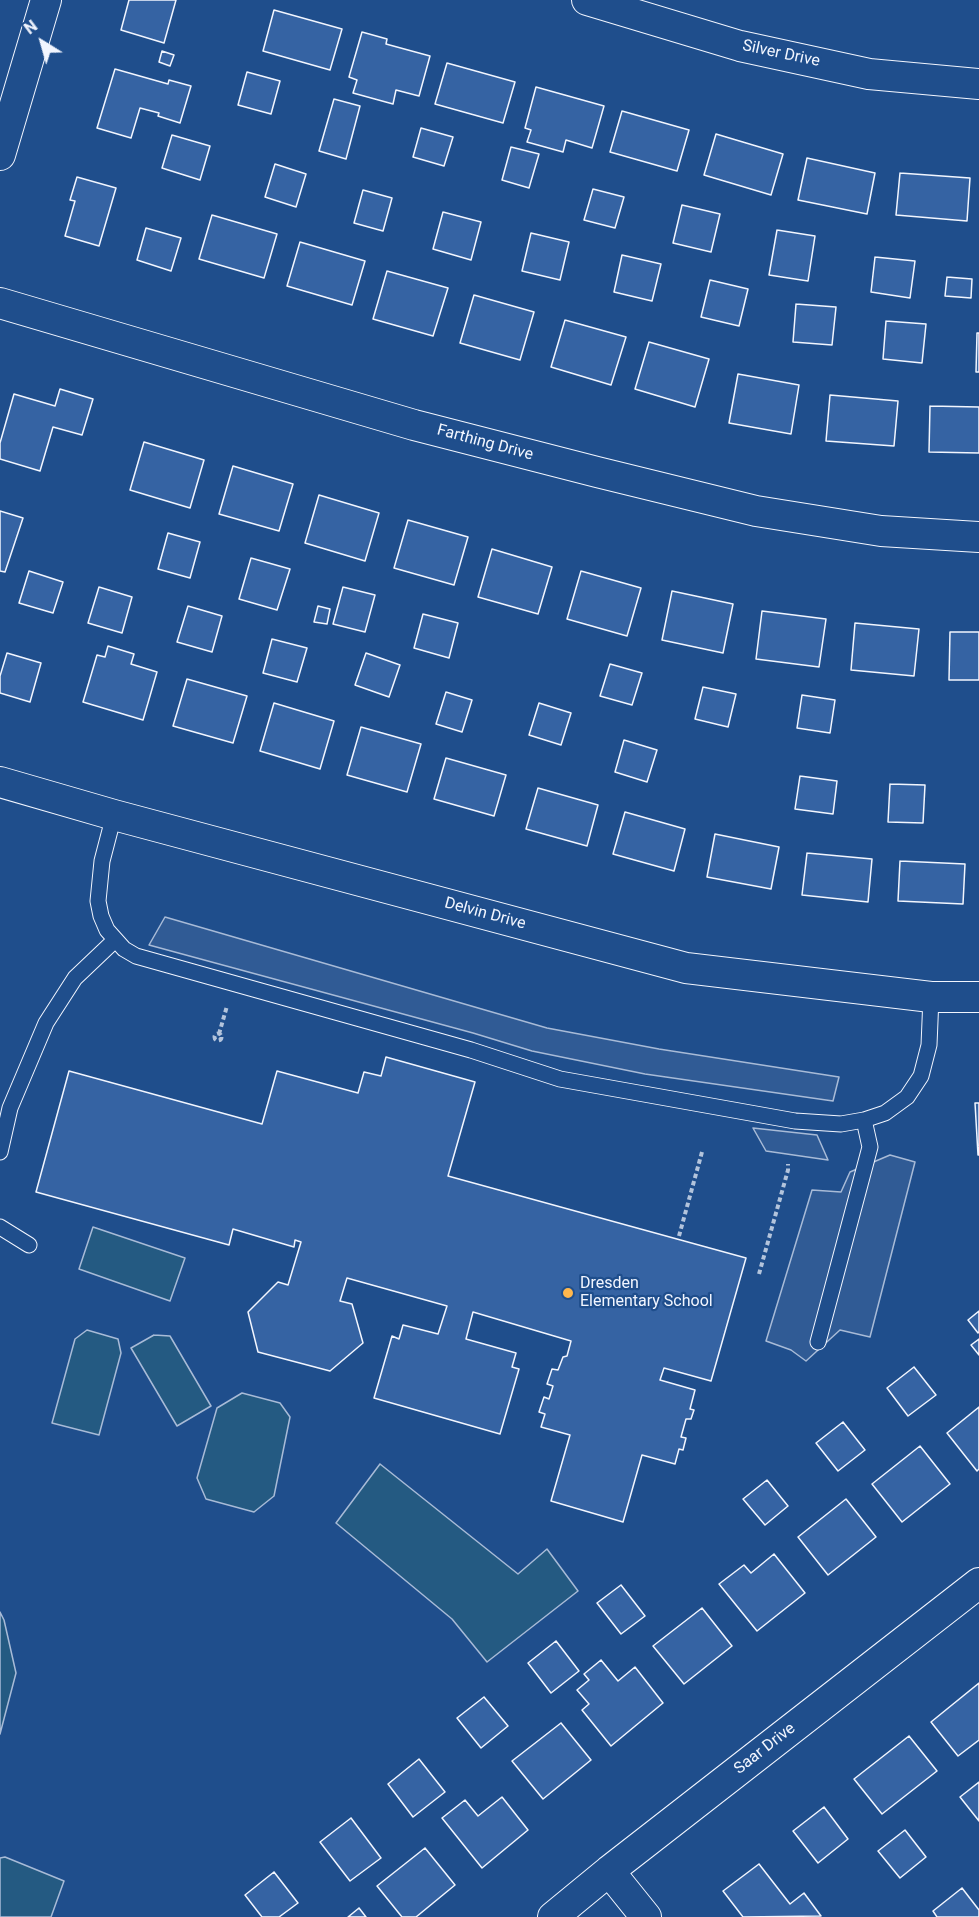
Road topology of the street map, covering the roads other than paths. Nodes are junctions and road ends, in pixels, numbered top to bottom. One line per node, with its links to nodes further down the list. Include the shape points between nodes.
1 (46, 0): 4 (street)
2 (587, 0): 3 (street, Silver Drive, via 740,46 857,71)
3 (979, 84)
4 (0, 155)
5 (0, 303): 6 (street, Farthing Drive, via 414,425 734,506 881,531)
6 (979, 537)
7 (0, 782): 8 (street, Delvin Drive)
8 (114, 815): 9 (lane, via 102,861 98,902); 10 (street, Delvin Drive, via 686,968)
9 (115, 940): 12 (lane, via 136,956 471,1050 560,1079 795,1121 841,1124); 13 (lane, via 75,978 46,1023 10,1108)
10 (931, 997): 11 (street, Delvin Drive); 12 (lane, via 929,1045 921,1076 908,1097 885,1113)
11 (979, 997)
12 (864, 1120): 16 (lane, via 870,1147)
13 (0, 1152)
14 (0, 1227): 15 (lane)
15 (29, 1245)
16 (818, 1342)
17 (979, 1583): 18 (street, Saar Drive)
18 (609, 1871): 19 (street, Saar Drive); 20 (street)
19 (553, 1917)
20 (646, 1917)

